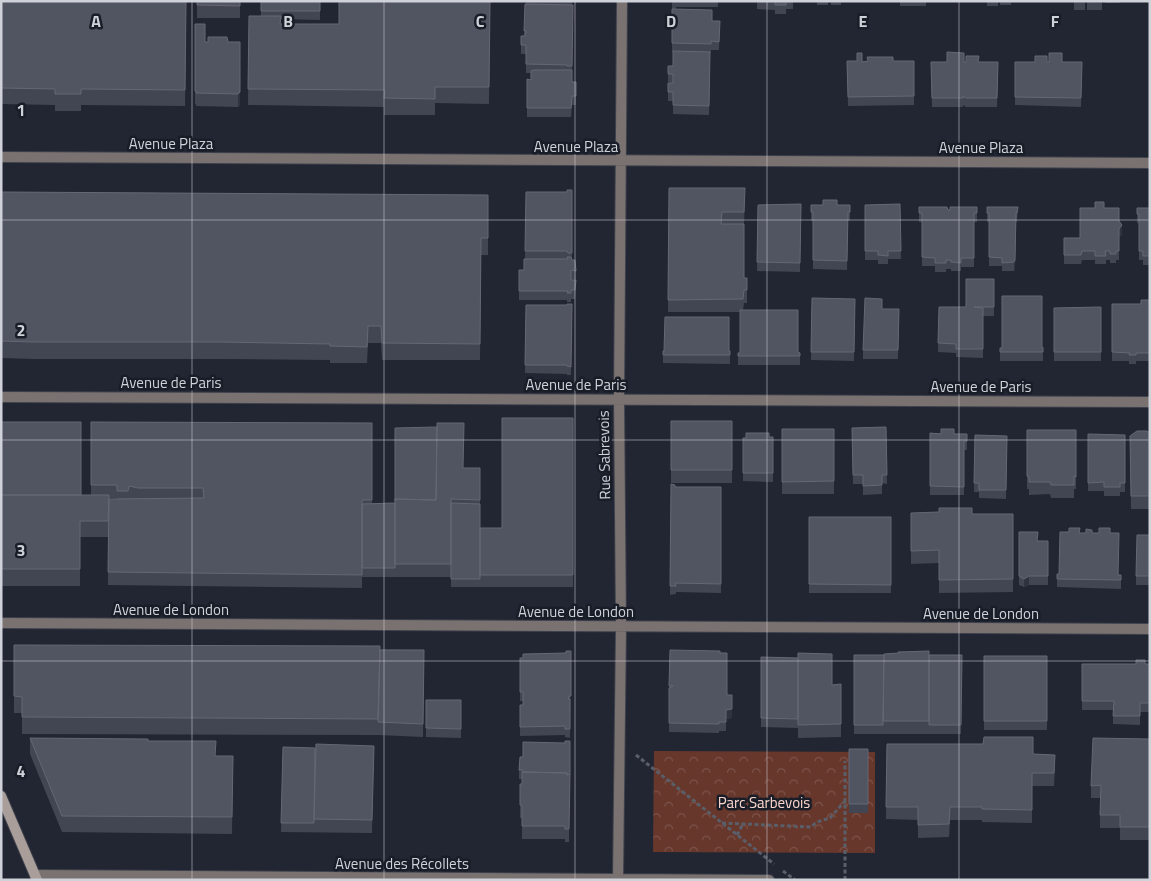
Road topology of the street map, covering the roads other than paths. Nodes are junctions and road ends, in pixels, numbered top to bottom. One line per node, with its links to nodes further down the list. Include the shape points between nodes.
1 (622, 1): 3 (street, Rue Sabrevois)
2 (1, 158): 3 (street, Avenue Plaza)
3 (621, 161): 4 (street, Avenue Plaza); 6 (street, Rue Sabrevois)
4 (1150, 163)
5 (1, 397): 6 (street, Avenue de Paris)
6 (619, 399): 7 (street, Avenue de Paris); 9 (street, Rue Sabrevois)
7 (1150, 402)
8 (1, 623): 9 (street, Avenue de London)
9 (621, 627): 10 (street, Avenue de London); 13 (street, Rue Sabrevois)
10 (1150, 629)
11 (1, 796): 12 (street)
12 (36, 878): 13 (street, Avenue des Récollets)
13 (618, 879): 14 (street, Avenue des Récollets)
14 (769, 880)

